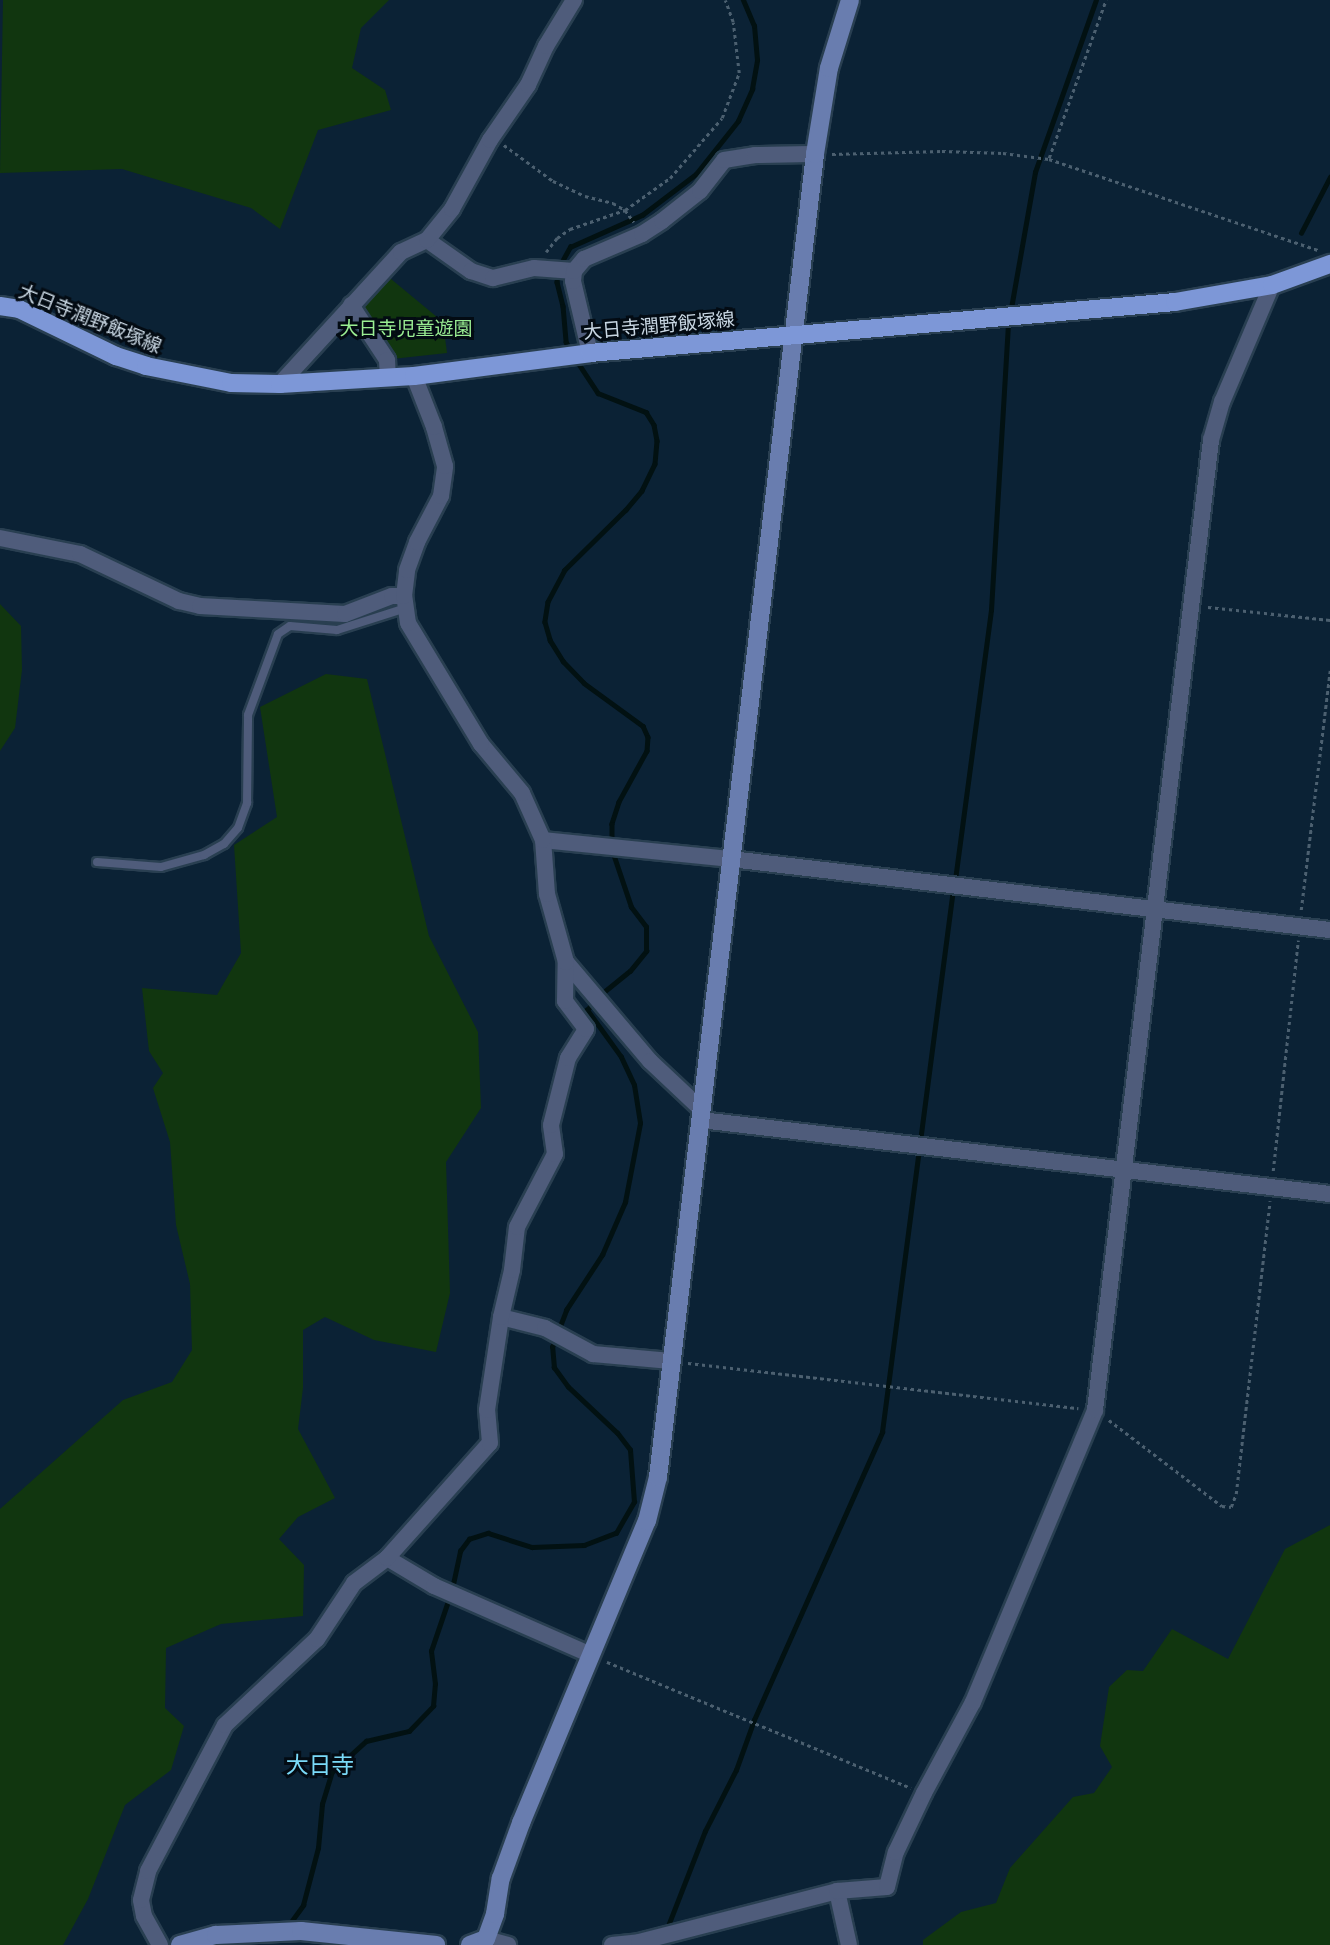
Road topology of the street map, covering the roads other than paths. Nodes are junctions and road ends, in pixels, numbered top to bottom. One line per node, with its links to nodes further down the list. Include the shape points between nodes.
1 (574, 0): 4 (street, via 528,85 452,209)
2 (850, 0): 3 (street, via 829,68)
3 (815, 155): 6 (street, via 724,160 700,191 662,220 642,234 583,259); 10 (street)
4 (427, 240): 6 (street, via 471,271 493,278 545,269); 8 (street, via 401,252)
5 (1325, 257): 7 (main road, 大日寺潤野飯塚線)
6 (574, 271): 11 (street)
7 (1272, 285): 10 (main road, 大日寺潤野飯塚線, via 1175,302); 20 (street, via 1210,440)
8 (351, 305): 13 (street, via 387,360); 14 (street)
9 (0, 306): 14 (main road, 大日寺潤野飯塚線, via 19,309 146,366 231,383)
10 (795, 336): 11 (main road, 大日寺潤野飯塚線); 18 (street)
11 (590, 353): 12 (main road, 大日寺潤野飯塚線)
12 (414, 376): 13 (main road, 大日寺潤野飯塚線); 16 (street, via 445,466 441,496 407,570)
13 (388, 377): 14 (main road, 大日寺潤野飯塚線)
14 (280, 384)
15 (0, 538): 16 (street, via 80,554 179,601 200,606 345,614 392,596)
16 (405, 602): 17 (street, via 408,623 424,654 481,744 523,793); 19 (lane, via 337,630 290,626 278,634 248,715 247,803 238,828 224,844 161,867)
17 (543, 840): 18 (street); 22 (street, via 547,894)
18 (731, 859): 20 (street); 23 (street)
19 (97, 862)
20 (1154, 909): 21 (street); 24 (street)
21 (1330, 930)
22 (566, 962): 23 (street); 26 (street, via 565,1001 586,1029 568,1058 551,1125 555,1154 517,1227)
23 (701, 1115): 24 (street); 27 (street)
24 (1123, 1171): 25 (street); 30 (street, via 1096,1410 973,1702 896,1852 887,1887)
25 (1330, 1194)
26 (501, 1317): 27 (street, via 545,1328 593,1354); 28 (street, via 487,1410 490,1443)
27 (671, 1361): 29 (street, via 658,1477 647,1521)
28 (387, 1558): 29 (street, via 434,1586); 33 (street, via 354,1583 317,1639 225,1725 148,1871 141,1900)
29 (591, 1655): 32 (street, via 521,1823 501,1878 495,1914)
30 (837, 1891): 37 (street); 38 (street)
31 (356, 1941): 34 (street, via 301,1931 264,1931 216,1935); 35 (street)
32 (478, 1942): 36 (street)
33 (160, 1945)
34 (180, 1945)
35 (436, 1945)
36 (508, 1945)
37 (612, 1945)
38 (849, 1945)

